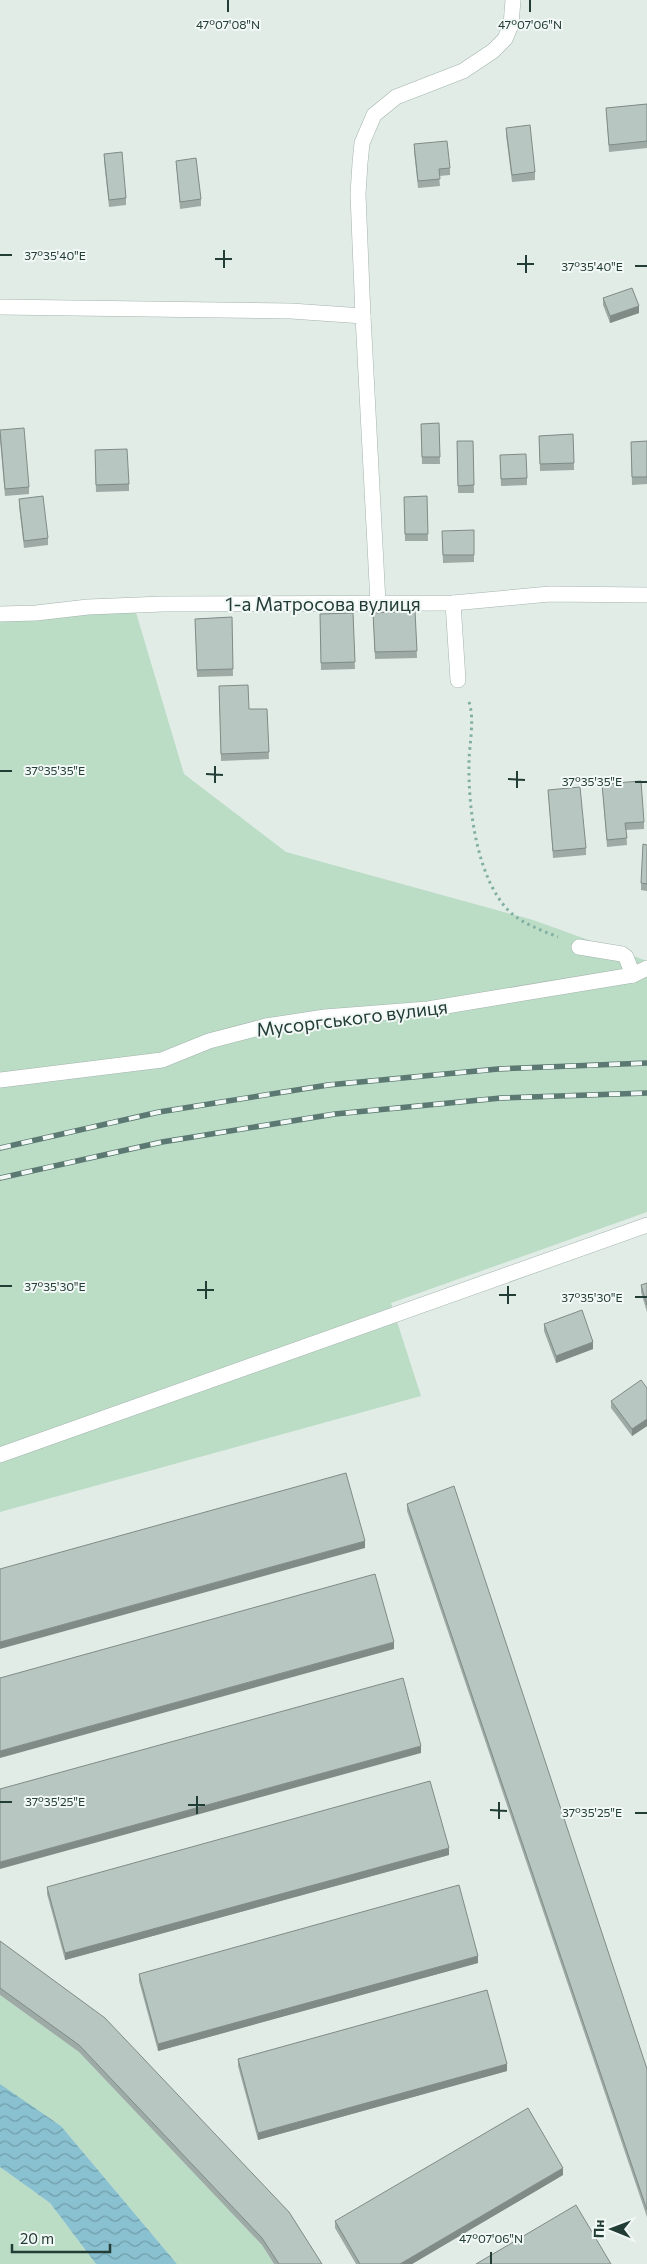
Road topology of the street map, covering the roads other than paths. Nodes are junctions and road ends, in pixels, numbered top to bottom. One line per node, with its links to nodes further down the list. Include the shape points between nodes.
1 (514, 0): 3 (street, via 508,32 493,51 463,71 396,97 374,116 362,143 358,194)
2 (0, 307): 3 (street, via 291,311)
3 (363, 316): 5 (street)
4 (647, 594): 6 (street, 1-а Матросова вулиця, via 550,594)
5 (378, 603): 6 (street, 1-а Матросова вулиця); 7 (street, 1-а Матросова вулиця, via 163,604)
6 (453, 603): 8 (street)
7 (0, 614)
8 (458, 680)
9 (579, 947): 11 (street, via 622,954)
10 (647, 968): 11 (street, Мусоргського вулиця)
11 (633, 975): 12 (street, Мусоргського вулиця, via 428,1009 325,1017 266,1026 209,1041 162,1060)
12 (0, 1080)
13 (647, 1225): 14 (street)
14 (0, 1455)

